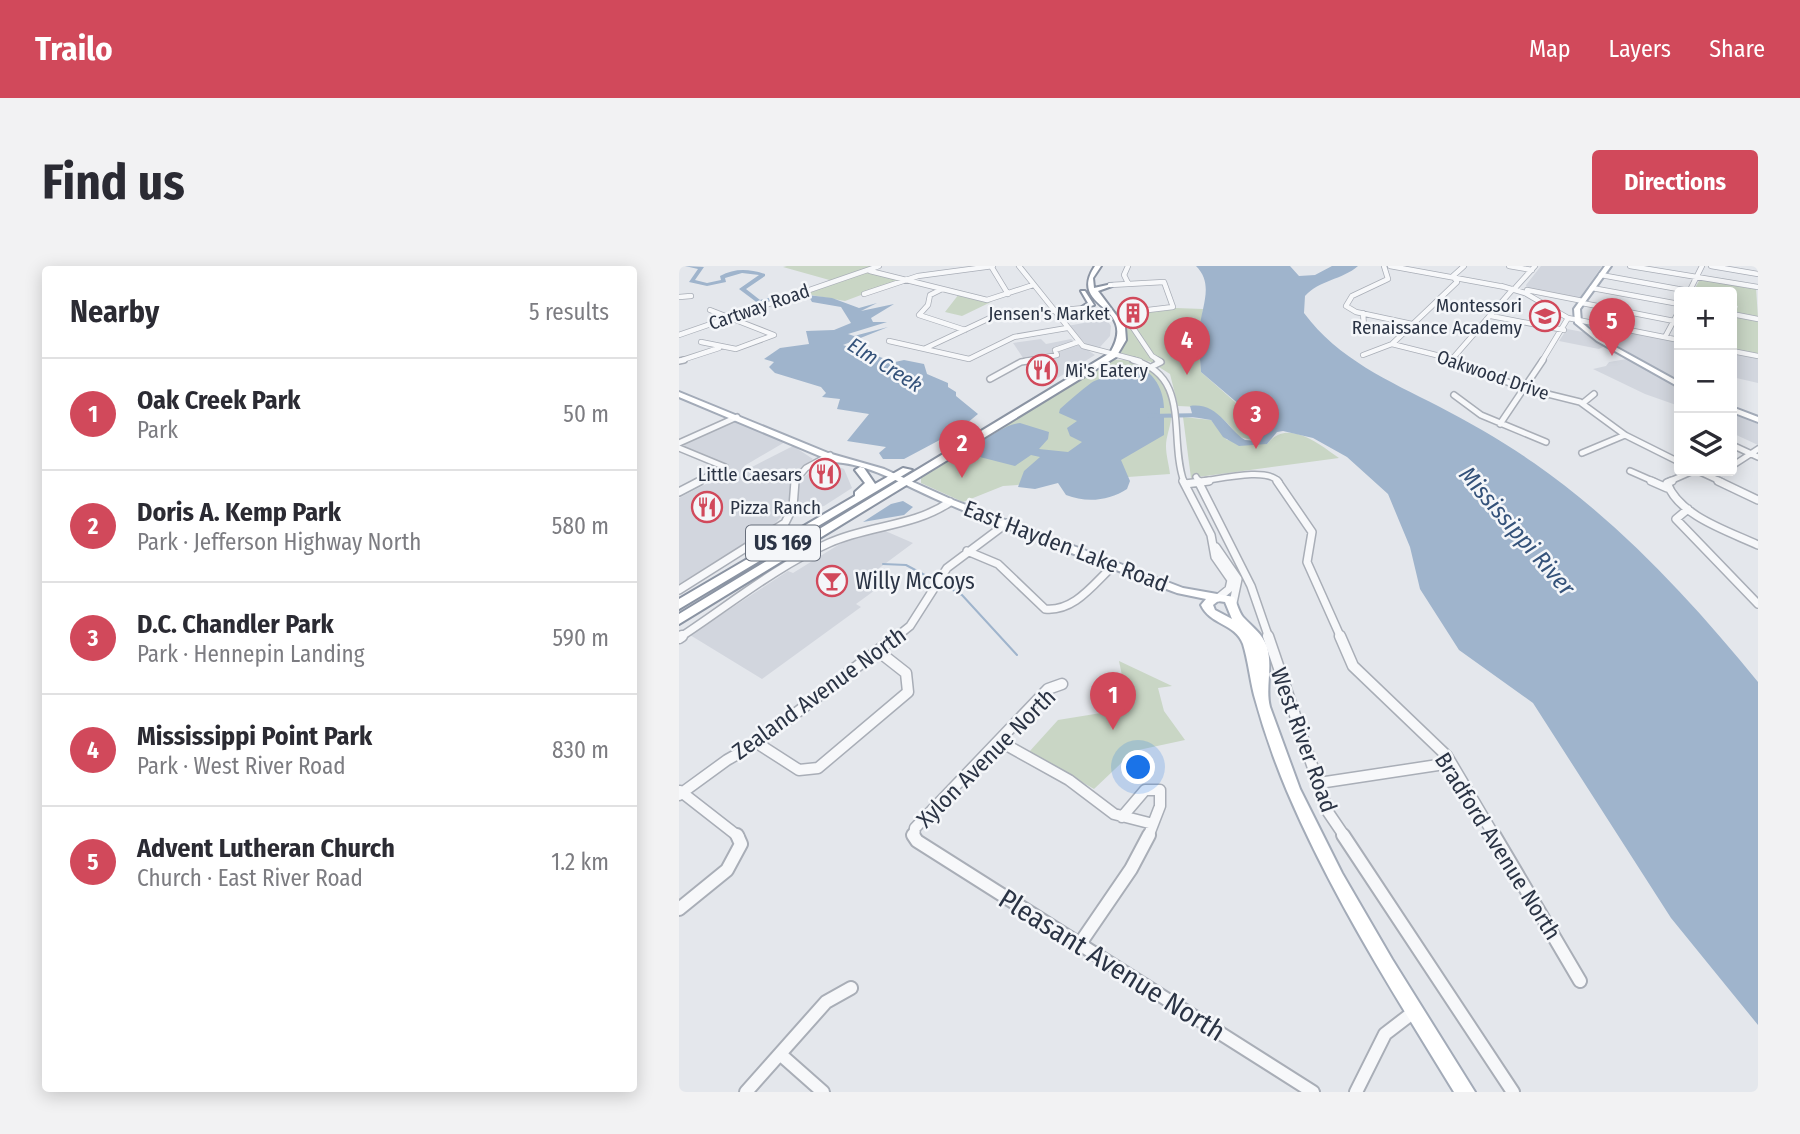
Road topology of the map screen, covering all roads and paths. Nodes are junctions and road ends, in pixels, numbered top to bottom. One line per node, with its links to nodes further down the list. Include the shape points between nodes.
1 (879, 266): 15 (street, Cartway Road)
2 (930, 266): 16 (street)
3 (992, 266): 16 (street); 36 (street)
4 (1019, 266): 25 (street)
5 (1098, 266): 41 (highway, via 1089,285)
6 (1130, 266): 22 (street, via 1124,275)
7 (1387, 266): 20 (street); 46 (street, via 1388,279 1346,302 1348,308)
8 (1464, 266): 20 (street)
9 (1509, 266): 14 (street)
10 (1608, 266): 18 (main road)
11 (1630, 266): 19 (street)
12 (1702, 266): 19 (street)
13 (1711, 266): 17 (street)
14 (1534, 268): 33 (street)
15 (868, 270): 21 (street); 50 (street, Cartway Road)
16 (938, 273): 21 (street)
17 (1758, 274)
18 (1601, 275): 29 (main road); 30 (street)
19 (1696, 277): 28 (street); 31 (street)
20 (1455, 278): 27 (street); 54 (street, via 1457,282)
21 (906, 280): 32 (street); 35 (street)
22 (1127, 281): 23 (street); 26 (street)
23 (1161, 281): 74 (street, West River Road, via 1173,307 1123,313 1152,356 1161,361)
24 (1079, 282): 34 (highway)
25 (1033, 285): 36 (street); 45 (street)
26 (1110, 285): 41 (highway, via 1094,290)
27 (1501, 286): 33 (street)
28 (1691, 287)
29 (1592, 288): 40 (main road); 42 (street)
30 (1674, 288)
31 (1758, 288)
32 (942, 289): 39 (street); 57 (street, via 930,295 928,305 916,315)
33 (1517, 289): 40 (street); 48 (street); 51 (street)
34 (1083, 291): 43 (highway, via 1092,304); 68 (highway, via 1114,326)
35 (864, 294)
36 (1008, 294): 39 (street)
37 (691, 296): 38 (street)
38 (679, 298)
39 (990, 300)
40 (1583, 302): 51 (main road); 53 (street)
41 (1102, 303): 68 (highway, via 1123,328 1123,337)
42 (1674, 303)
43 (1084, 308): 45 (street)
44 (710, 310): 50 (street)
45 (1053, 310): 55 (street)
46 (1363, 313): 54 (street); 56 (street, via 1364,326)
47 (1737, 315): 52 (street)
48 (1490, 316): 58 (street); 72 (street)
49 (992, 317): 57 (street)
50 (727, 318): 59 (street, Cartway Road); 66 (street, via 774,333 744,347)
51 (1572, 319): 58 (street); 60 (street); 76 (main road, via 1599,340)
52 (1758, 319)
53 (1674, 321): 60 (street)
54 (1412, 324): 65 (street)
55 (1067, 328): 63 (street); 67 (street, via 1014,337 969,359)
56 (1359, 329)
57 (965, 330): 67 (street)
58 (1564, 330): 77 (street)
59 (679, 335)
60 (1665, 337): 61 (street)
61 (1674, 339)
62 (889, 341): 67 (street)
63 (1078, 341): 68 (street, via 1087,348); 75 (street, via 1060,346 1057,355 1021,362)
64 (701, 342): 66 (street)
65 (1392, 344): 70 (street); 72 (street, Oakwood Drive)
66 (719, 348): 73 (street)
67 (926, 348)
68 (1111, 352): 74 (street); 87 (highway, US 169); 87 (highway, US 169, via 983,435)
69 (1737, 352): 71 (street)
70 (1363, 355)
71 (1758, 356)
72 (1453, 358): 77 (street, Oakwood Drive)
73 (679, 361)
74 (1156, 365): 105 (street, West River Road, via 1168,380 1175,407 1177,454)
75 (990, 379)
76 (1674, 382)
77 (1524, 388): 81 (street, Oakwood Drive); 85 (street)
78 (1594, 394): 81 (street)
79 (679, 395): 83 (main road, East Hayden Lake Road)
80 (1454, 395): 85 (street)
81 (1583, 403): 86 (street, Oakwood Drive)
82 (1737, 411): 84 (main road)
83 (737, 417): 89 (street); 94 (main road, East Hayden Lake Road)
84 (1758, 420)
85 (1500, 425): 88 (street)
86 (1625, 435): 92 (street); 96 (street, Oakwood Drive)
87 (973, 437): 104 (highway, US 169); 104 (highway, US 169, via 962,438)
88 (1546, 442)
89 (679, 445): 107 (street, via 724,469)
90 (1737, 448): 93 (street)
91 (1758, 449): 93 (street)
92 (1582, 453)
93 (1750, 454): 95 (street); 97 (street)
94 (830, 455): 98 (main road, East Hayden Lake Road); 104 (main road, East Hayden Lake Road); 117 (street, via 798,476 794,509 785,523)
95 (1758, 457)
96 (1674, 460)
97 (1737, 463)
98 (860, 470): 104 (main road, East Hayden Lake Road); 111 (highway, via 870,480 868,488)
99 (1630, 471): 106 (street)
100 (1683, 476): 106 (street, via 1667,483)
101 (1708, 476): 103 (street)
102 (1716, 476): 103 (street)
103 (1713, 478): 108 (street)
104 (897, 481): 109 (main road, East Hayden Lake Road); 111 (highway, US 169); 124 (highway, US 169)
105 (1193, 481): 113 (street, West River Road); 131 (street, Bradford Avenue North, via 1269,473 1275,477 1312,532 1307,562 1353,666); 132 (street, West River Road, via 1251,586)
106 (1667, 488): 110 (street)
107 (679, 492)
108 (1758, 500)
109 (950, 502): 112 (main road, East Hayden Lake Road); 125 (street, via 924,516 829,543)
110 (1688, 509): 114 (street); 120 (street, via 1676,519)
111 (817, 523): 121 (highway, US 169)
112 (1007, 523): 115 (street, Zealand Avenue North); 116 (main road, East Hayden Lake Road)
113 (1213, 543): 119 (street, West River Road, via 1215,557 1231,583); 122 (street, West River Road, via 1237,577)
114 (1758, 545)
115 (967, 551): 116 (street, via 998,564 1045,609 1056,611); 126 (street, Zealand Avenue North, via 943,573 914,621)
116 (1114, 565): 118 (main road, East Hayden Lake Road)
117 (679, 590)
118 (1181, 591): 119 (main road, East Hayden Lake Road); 123 (main road, East Hayden Lake Road)
119 (1218, 598): 122 (main road, East Hayden Lake Road); 123 (main road, via 1209,602)
120 (1758, 604)
121 (679, 605)
122 (1233, 606): 123 (main road, via 1227,614); 128 (main road, West River Road, via 1261,648)
123 (1212, 611): 128 (main road, West River Road, via 1234,625 1250,644)
124 (679, 620)
125 (679, 638)
126 (878, 651): 130 (street, Zealand Avenue North); 130 (street, via 909,678 910,689 823,763 813,770 799,770)
127 (1062, 684): 129 (street, Xylon Avenue North, via 1048,689)
128 (1261, 693): 141 (main road, West River Road, via 1291,786 1327,864)
129 (999, 741): 134 (street, via 1069,780); 136 (street, Xylon Avenue North)
130 (757, 743): 133 (street, Zealand Avenue North)
131 (1451, 763): 132 (street); 139 (street, Bradford Avenue North)
132 (1319, 783): 148 (street, West River Road, via 1322,800 1341,834)
133 (680, 792): 137 (street, via 739,837 739,851 727,870)
134 (1122, 817): 135 (street); 135 (street, via 1145,790 1156,788 1162,793)
135 (1153, 824): 138 (street, via 1144,849)
136 (913, 835): 138 (street, Pleasant Avenue North)
137 (679, 908)
138 (1079, 945): 145 (street, Pleasant Avenue North)
139 (1580, 981)
140 (851, 988): 142 (street, via 826,1002)
141 (1415, 1011): 146 (street, via 1398,1019 1382,1038); 147 (main road, West River Road)
142 (780, 1054): 143 (street); 144 (street)
143 (745, 1092)
144 (823, 1092)
145 (1313, 1092)
146 (1356, 1092)
147 (1465, 1092)
148 (1513, 1092)

